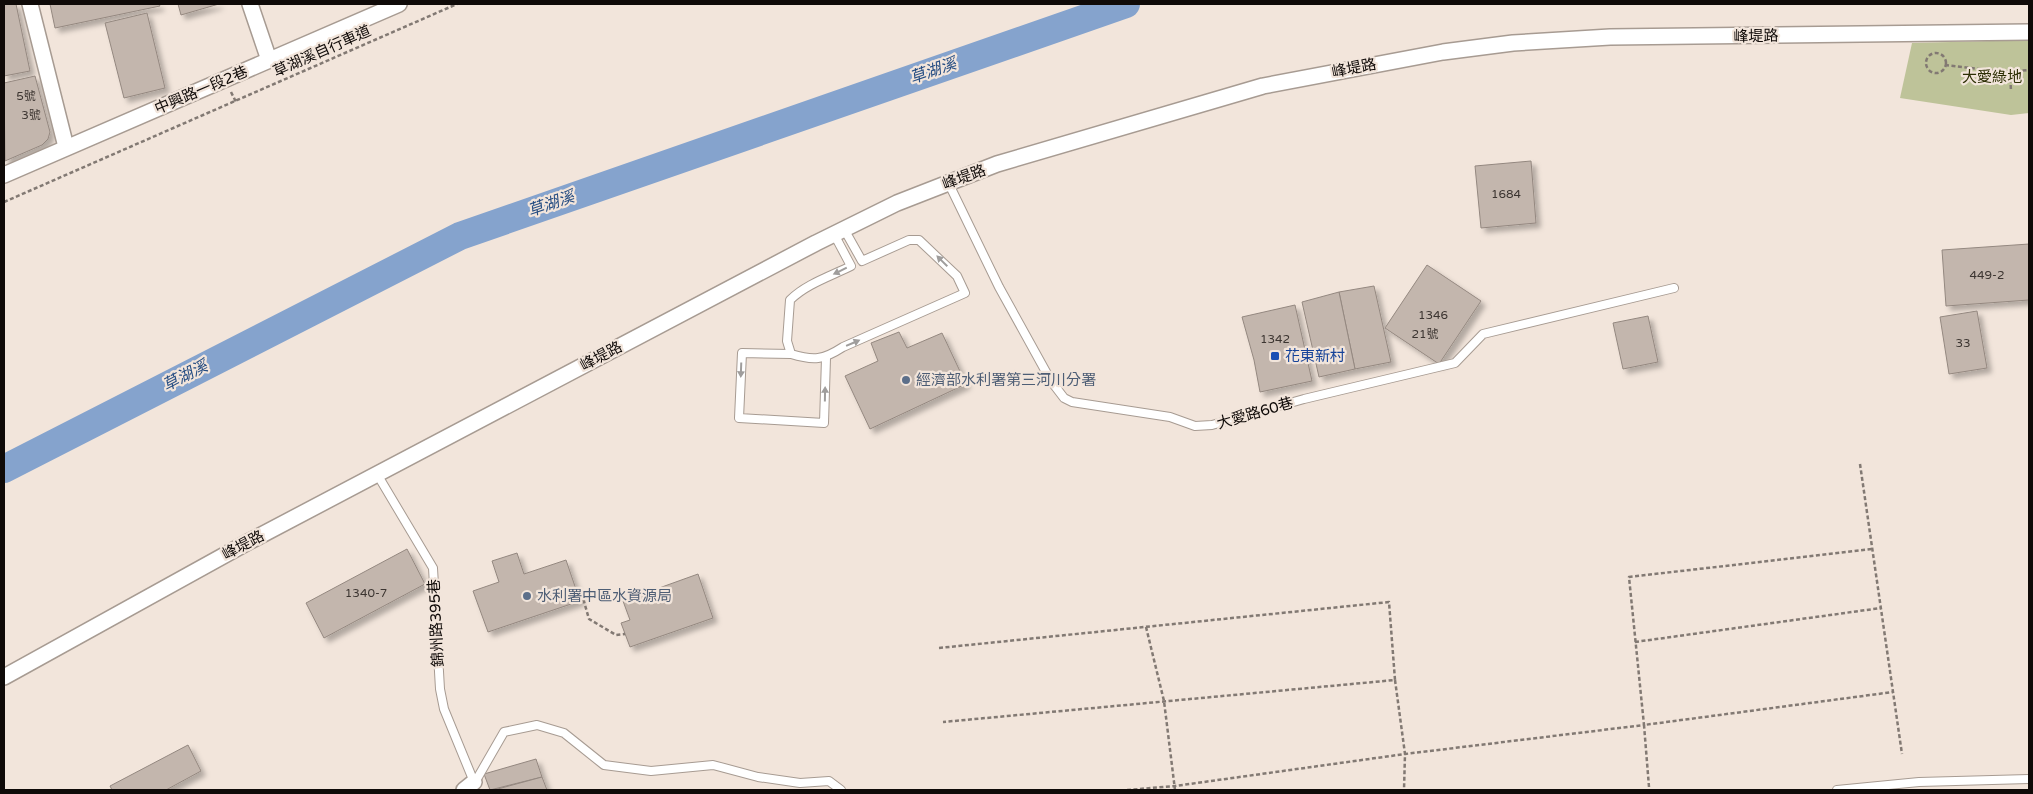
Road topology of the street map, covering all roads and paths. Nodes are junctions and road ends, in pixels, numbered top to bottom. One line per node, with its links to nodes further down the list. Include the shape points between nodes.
1 (30, 4): 11 (street)
2 (250, 4): 6 (street)
3 (398, 4): 6 (street, 中興路一段2巷)
4 (457, 4): 14 (path, 草湖溪自行車道)
5 (2029, 32): 13 (street, 峰堤路, via 1610,37 1513,43 1453,51 1263,86 997,164)
6 (269, 60): 11 (street, 中興路一段2巷)
7 (1945, 65): 7 (path, via 1942,56 1936,54 1926,61 1934,73 1943,70); 9 (path)
8 (2029, 70): 9 (path)
9 (2010, 72): 10 (path)
10 (2011, 91)
11 (66, 147): 12 (street, 中興路一段2巷)
12 (4, 175)
13 (948, 182): 15 (street, 峰堤路); 16 (lane, 大愛路60巷, via 999,287 1064,398 1072,402 1170,417 1195,426 1231,421 1304,399 1455,363 1483,334)
14 (4, 202)
15 (839, 232): 17 (lane, one-way to 17, via 852,266 790,300 788,341); 18 (lane, one-way to 15, via 843,347 965,293 957,276 920,240 909,240 862,261); 20 (street, 峰堤路)
16 (1674, 288)
17 (791, 354): 18 (lane); 18 (lane, one-way to 18, via 742,353 739,418 824,423)
18 (826, 358)
19 (1860, 464): 21 (path)
20 (377, 474): 28 (street, 峰堤路); 38 (lane, 錦州路395巷, via 433,568 440,688)
21 (1872, 549): 23 (path); 26 (path, via 1629,577)
22 (577, 592): 25 (path, via 581,591 589,618 616,635)
23 (1881, 608): 26 (path); 30 (path)
24 (1146, 627): 27 (path); 29 (path, via 1388,602); 31 (path)
25 (625, 634)
26 (1635, 642): 33 (path)
27 (939, 648)
28 (4, 677)
29 (1395, 680): 31 (path); 34 (path)
30 (1893, 692): 33 (path); 35 (path)
31 (1164, 701): 32 (path); 37 (path)
32 (943, 722)
33 (1644, 725): 34 (path); 39 (path)
34 (1405, 754): 37 (path); 43 (path)
35 (1902, 754)
36 (2029, 779): 44 (lane, via 1919,782)
37 (1175, 786): 41 (path); 42 (path)
38 (471, 787): 40 (lane, 錦州路395巷, via 504,732 537,725 564,733 604,765 651,771 713,765 758,777 800,783 829,781)
39 (1649, 787)
40 (841, 790)
41 (1127, 790)
42 (1175, 790)
43 (1404, 790)
44 (1837, 790)

